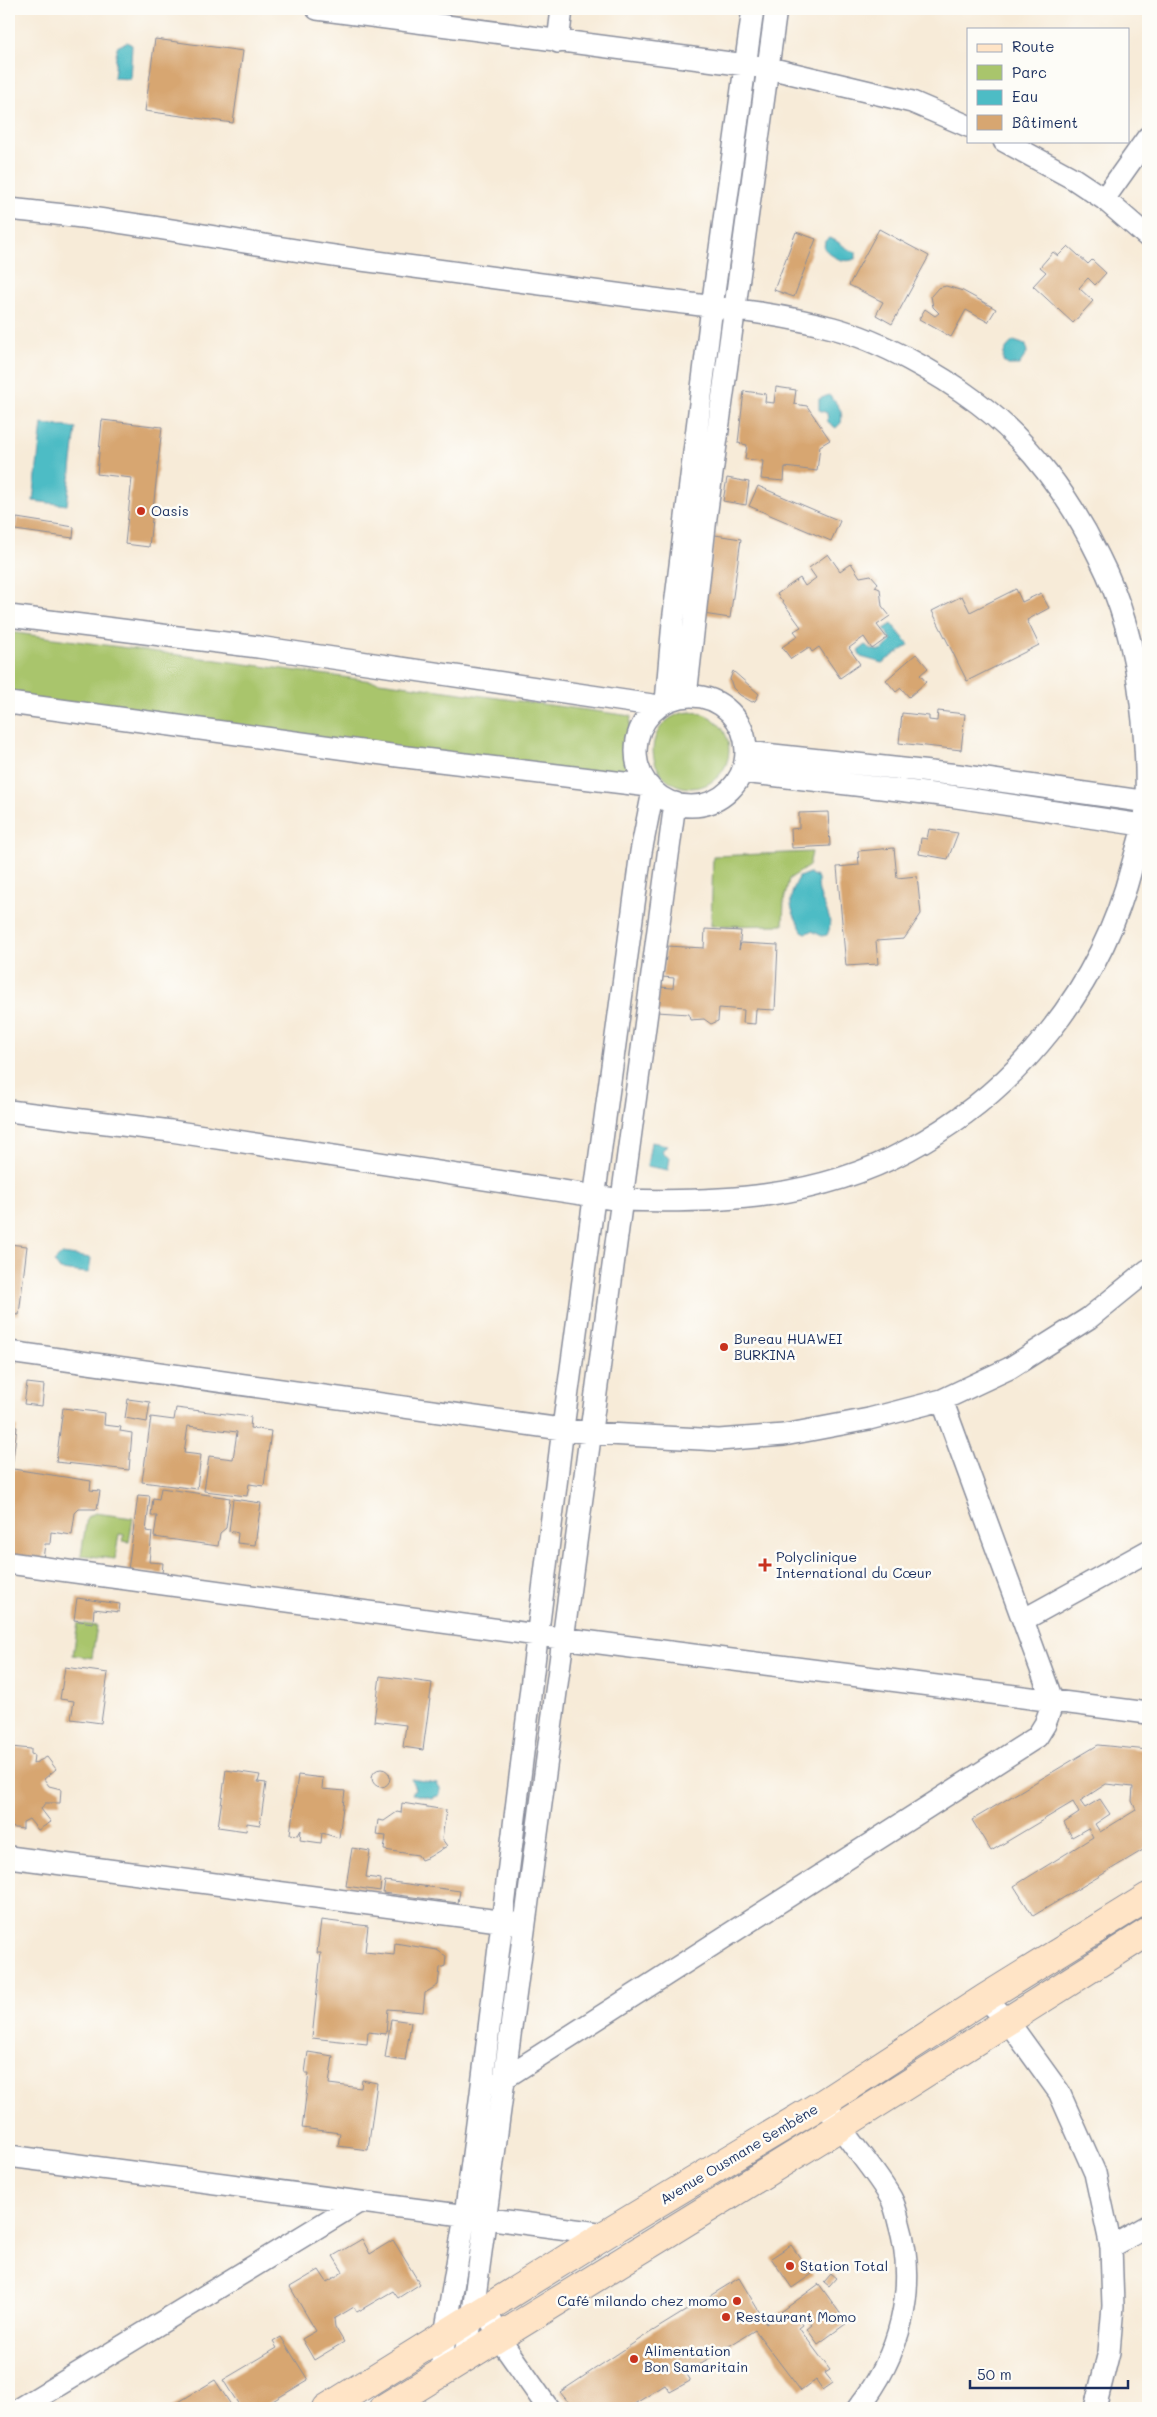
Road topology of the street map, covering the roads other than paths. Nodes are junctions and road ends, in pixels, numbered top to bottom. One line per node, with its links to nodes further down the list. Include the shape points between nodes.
1 (317, 9): 5 (street)
2 (562, 9): 5 (street)
3 (753, 9): 6 (street)
4 (776, 9): 7 (street)
5 (558, 42): 6 (street)
6 (747, 64): 7 (street); 14 (street)
7 (769, 68): 8 (street, via 912,102); 15 (street)
8 (967, 126)
9 (1148, 137): 11 (street)
10 (1006, 142): 11 (street)
11 (1104, 199): 13 (street)
12 (9, 209): 14 (street, via 116,221 339,257)
13 (1148, 237)
14 (712, 307): 15 (street); 17 (street, via 673,622)
15 (734, 310): 17 (street, via 706,517); 21 (street, via 833,328 863,338 922,368 979,404 1014,435 1043,468 1081,520 1110,579 1133,644 1144,729)
16 (9, 616): 17 (street)
17 (670, 701): 19 (street, via 711,700 730,711 743,730); 20 (street, via 645,720 638,738 636,756 642,775)
18 (9, 703): 20 (street)
19 (745, 762): 21 (street, via 958,775); 22 (street, via 732,789 715,801 695,806); 23 (street)
20 (651, 788): 22 (street); 25 (street)
21 (1147, 802): 23 (street)
22 (675, 803): 26 (street)
23 (1146, 826): 26 (street, via 1100,957 1068,1009 1017,1069 951,1124 906,1151 851,1176 777,1194 692,1202)
24 (9, 1111): 25 (street, via 171,1131)
25 (595, 1195): 26 (street); 30 (street)
26 (621, 1200): 31 (street)
27 (1148, 1270): 29 (street, via 1089,1318 1018,1363)
28 (9, 1352): 30 (street)
29 (942, 1400): 31 (street, via 869,1419 784,1435 719,1440); 34 (street)
30 (562, 1428): 31 (street); 35 (street)
31 (590, 1434): 36 (street)
32 (1148, 1551): 34 (street)
33 (9, 1563): 35 (street)
34 (1023, 1620): 37 (street)
35 (537, 1635): 36 (street); 41 (street)
36 (564, 1638): 37 (street); 42 (street)
37 (1053, 1702): 38 (street); 46 (street, via 1037,1737)
38 (1148, 1713)
39 (9, 1857): 41 (street)
40 (1148, 1898): 44 (main road, Avenue Ousmane Sembène)
41 (502, 1922): 42 (street); 47 (street)
42 (525, 1925): 46 (street)
43 (1148, 1932): 45 (main road)
44 (985, 1998): 45 (street); 48 (main road, Avenue Ousmane Sembène)
45 (1007, 2020): 49 (main road); 55 (street, via 1059,2092 1095,2173)
46 (504, 2079): 47 (street); 52 (street)
47 (481, 2093): 52 (street)
48 (826, 2102): 49 (street); 54 (main road, Avenue Ousmane Sembène)
49 (840, 2127): 58 (main road); 65 (street, via 892,2200 903,2238 907,2276 903,2315 892,2353 875,2388)
50 (9, 2156): 51 (street)
51 (359, 2202): 52 (street); 61 (street)
52 (475, 2217): 54 (street); 56 (street); 57 (street)
53 (1148, 2226): 55 (street)
54 (606, 2234): 56 (main road, Avenue Ousmane Sembène)
55 (1111, 2247): 60 (street, via 1113,2306)
56 (479, 2314): 57 (main road, Avenue Ousmane Sembène); 58 (street); 59 (street)
57 (445, 2335): 59 (street); 62 (main road, Avenue Ousmane Sembène)
58 (498, 2337): 59 (main road); 64 (street)
59 (453, 2365): 63 (main road)
60 (1100, 2405)
61 (21, 2408)
62 (327, 2408)
63 (384, 2408)
64 (548, 2408)
65 (858, 2408)

